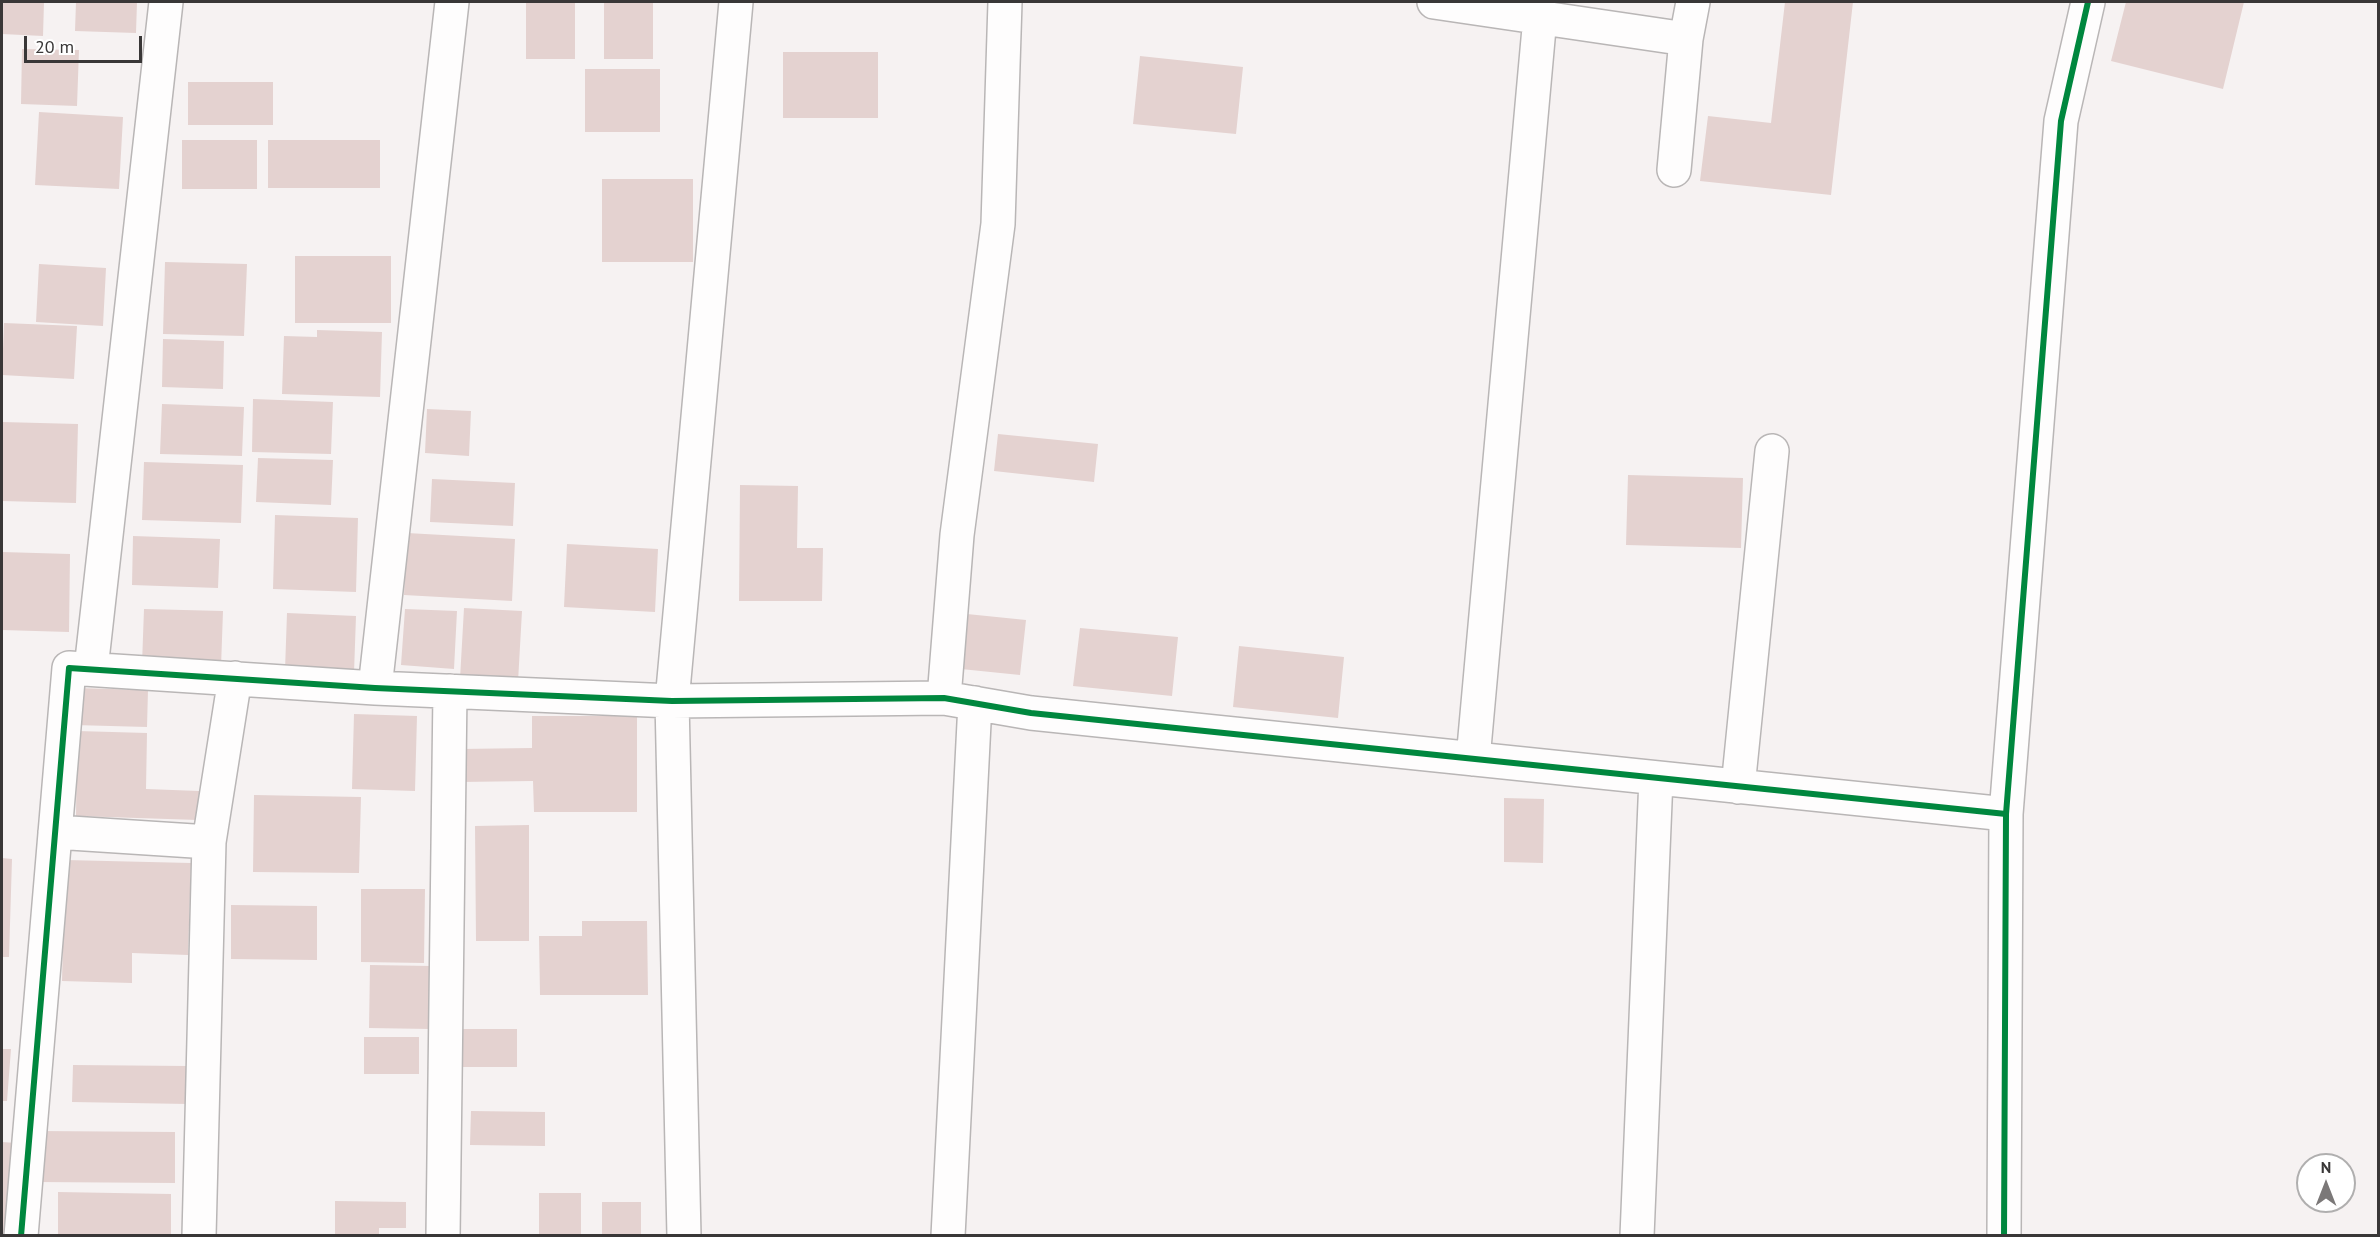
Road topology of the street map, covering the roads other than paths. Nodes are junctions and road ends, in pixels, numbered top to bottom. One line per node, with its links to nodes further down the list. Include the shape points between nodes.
1 (166, 2): 12 (street)
2 (452, 2): 14 (street)
3 (736, 2): 16 (street)
4 (1005, 2): 17 (street, via 998,224 957,536)
5 (1445, 2): 8 (street)
6 (1693, 2): 9 (street)
7 (2088, 2): 21 (street, via 2061,121)
8 (1540, 17): 9 (street); 18 (street)
9 (1686, 39): 10 (street)
10 (1674, 170)
11 (1772, 451): 20 (street)
12 (92, 669): 13 (street); 22 (street, via 69,668)
13 (235, 678): 14 (street); 23 (street)
14 (375, 688): 15 (street)
15 (450, 691): 16 (street); 26 (street)
16 (672, 701): 17 (street); 27 (street)
17 (959, 701): 18 (street, via 1031,713); 28 (street)
18 (1473, 759): 19 (street)
19 (1656, 778): 20 (street); 29 (street)
20 (1738, 787): 21 (street)
21 (2006, 814): 30 (street)
22 (55, 832): 23 (street); 24 (street)
23 (209, 842): 25 (street)
24 (21, 1236)
25 (199, 1236)
26 (442, 1236)
27 (684, 1236)
28 (948, 1236)
29 (1637, 1236)
30 (2004, 1236)

